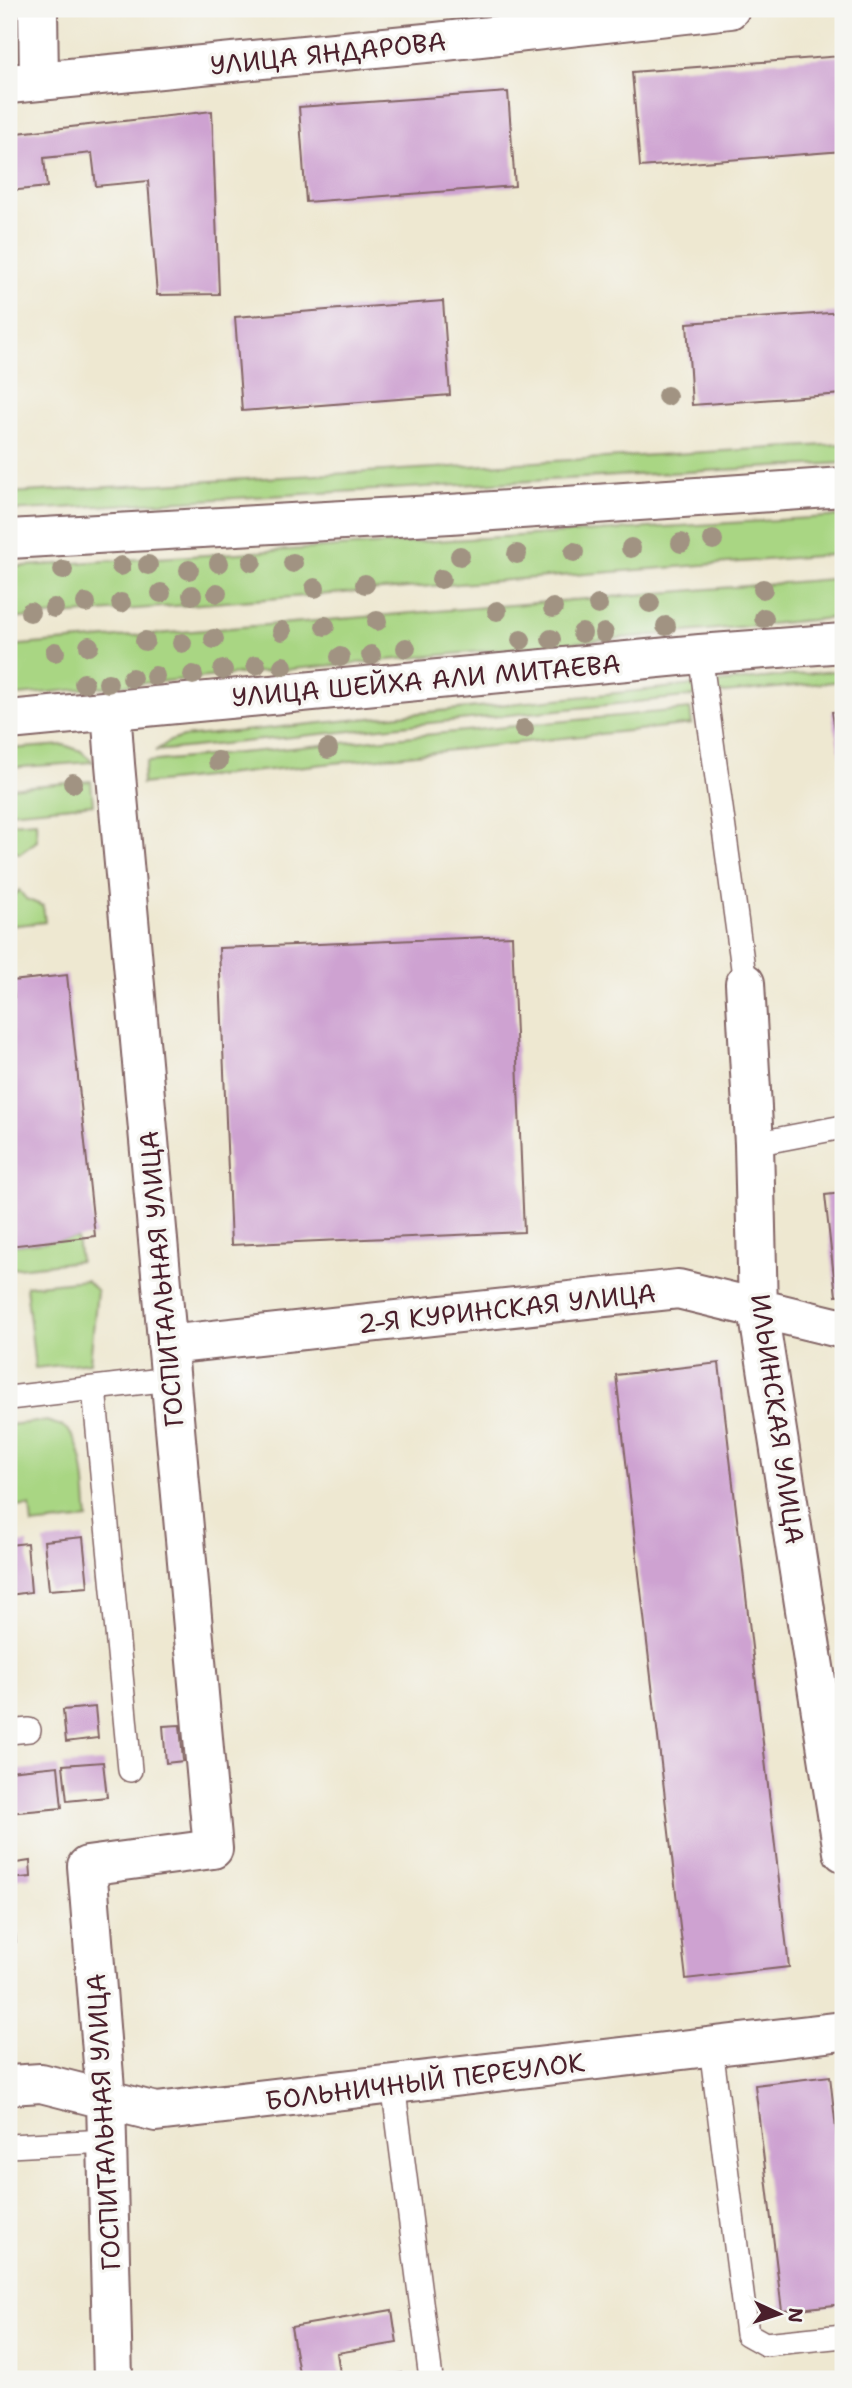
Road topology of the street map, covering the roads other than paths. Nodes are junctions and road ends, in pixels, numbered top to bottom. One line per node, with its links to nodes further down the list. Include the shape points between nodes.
1 (38, 9): 4 (street)
2 (730, 9): 3 (street, УЛИЦА ЯНДАРОВА)
3 (435, 26): 4 (street, УЛИЦА ЯНДАРОВА)
4 (24, 82)
5 (843, 487): 6 (street)
6 (9, 539)
7 (843, 643): 8 (street, УЛИЦА ШЕЙХА АЛИ МИТАЕВА)
8 (700, 654): 9 (street, УЛИЦА ШЕЙХА АЛИ МИТАЕВА); 11 (lane)
9 (111, 709): 10 (street, УЛИЦА ШЕЙХА АЛИ МИТАЕВА); 16 (street, ГОСПИТАЛЬНАЯ УЛИЦА)
10 (9, 720)
11 (745, 983): 13 (street, ИЛЬИНСКАЯ УЛИЦА)
12 (843, 1127): 13 (lane)
13 (754, 1144): 14 (street, ИЛЬИНСКАЯ УЛИЦА)
14 (758, 1310): 15 (street, 2-Я КУРИНСКАЯ УЛИЦА); 16 (street, 2-Я КУРИНСКАЯ УЛИЦА, via 678,1289); 20 (street, ИЛЬИНСКАЯ УЛИЦА)
15 (843, 1329)
16 (169, 1362): 17 (lane); 26 (street, ГОСПИТАЛЬНАЯ УЛИЦА, via 213,1849 87,1866)
17 (94, 1388): 18 (lane); 19 (lane)
18 (9, 1398)
19 (130, 1770)
20 (838, 1773): 21 (street, ИЛЬИНСКАЯ УЛИЦА)
21 (842, 1838)
22 (843, 2031): 23 (street, БОЛЬНИЧНЫЙ ПЕРЕУЛОК)
23 (710, 2047): 24 (street, БОЛЬНИЧНЫЙ ПЕРЕУЛОК); 29 (lane, via 747,2334 765,2344)
24 (393, 2084): 26 (street, БОЛЬНИЧНЫЙ ПЕРЕУЛОК, via 156,2112); 31 (lane)
25 (9, 2085): 26 (street, БОЛЬНИЧНЫЙ ПЕРЕУЛОК, via 41,2083)
26 (106, 2101): 27 (street, ГОСПИТАЛЬНАЯ УЛИЦА)
27 (107, 2141): 28 (lane); 30 (street, ГОСПИТАЛЬНАЯ УЛИЦА)
28 (9, 2146)
29 (843, 2336)
30 (113, 2379)
31 (431, 2379)

